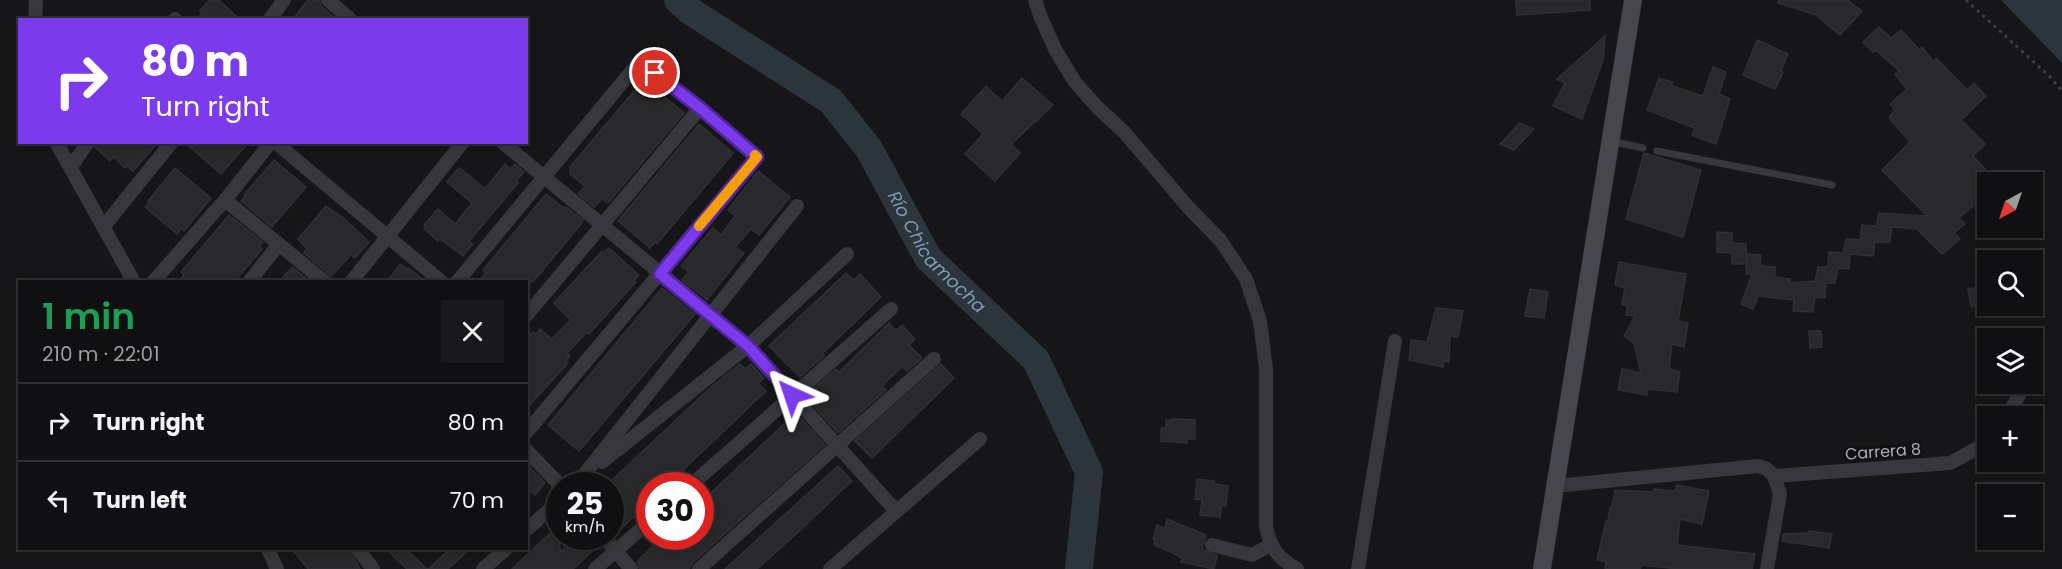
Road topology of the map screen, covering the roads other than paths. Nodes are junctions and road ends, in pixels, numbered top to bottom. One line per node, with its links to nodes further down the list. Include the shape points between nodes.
1 (36, 0): 6 (street)
2 (284, 0): 7 (street)
3 (328, 0): 8 (street)
4 (1035, 0): 61 (street, via 1056,51 1075,82 1221,241 1246,279 1260,321 1266,369 1266,527)
5 (1633, 0): 10 (main road)
6 (35, 18)
7 (270, 18)
8 (349, 18)
9 (700, 108): 21 (street, via 640,62); 26 (street); 30 (street, via 757,157)
10 (1610, 141): 18 (lane); 55 (main road)
11 (57, 144): 20 (street)
12 (87, 144): 20 (street)
13 (170, 144): 25 (street)
14 (271, 144): 23 (street)
15 (275, 144): 27 (street)
16 (462, 144): 27 (street)
17 (504, 144): 21 (street)
18 (1643, 148)
19 (1657, 151): 22 (lane)
20 (71, 167): 25 (street)
21 (544, 177): 26 (street); 37 (street)
22 (1832, 184)
23 (225, 200): 28 (street); 32 (street)
24 (797, 206): 40 (street)
25 (104, 226): 31 (street)
26 (602, 226): 30 (street); 39 (street)
27 (388, 237): 35 (street); 36 (street)
28 (279, 244): 33 (street); 34 (street)
29 (847, 254): 42 (street)
30 (660, 274): 40 (street); 45 (street)
31 (133, 280)
32 (155, 280)
33 (251, 280)
34 (322, 280)
35 (353, 280)
36 (439, 280)
37 (459, 280)
38 (891, 309): 44 (street)
39 (528, 314)
40 (711, 316): 42 (street); 51 (street)
41 (1395, 341): 75 (street)
42 (748, 346): 44 (street); 52 (street)
43 (934, 359): 47 (street)
44 (792, 395): 47 (street); 53 (street)
45 (528, 431)
46 (980, 439): 56 (street)
47 (837, 446): 56 (street); 72 (street)
48 (1977, 449): 54 (street, Carrera 8, via 1950,463)
49 (528, 452): 50 (street)
50 (547, 472)
51 (587, 472)
52 (591, 472)
53 (706, 472)
54 (1774, 476): 55 (street, via 1758,466); 77 (street, via 1780,494)
55 (1555, 486): 76 (main road)
56 (896, 511): 73 (street)
57 (546, 513): 58 (street)
58 (528, 528)
59 (636, 533): 65 (street)
60 (1212, 545): 66 (street)
61 (1270, 545): 66 (street); 74 (street)
62 (268, 550): 67 (street)
63 (359, 550): 68 (street)
64 (505, 550): 69 (street)
65 (616, 551): 70 (street); 71 (street)
66 (1251, 562)
67 (277, 569)
68 (373, 569)
69 (483, 569)
70 (595, 569)
71 (631, 569)
72 (699, 569)
73 (830, 569)
74 (1297, 569)
75 (1358, 569)
76 (1542, 569)
77 (1767, 569)

